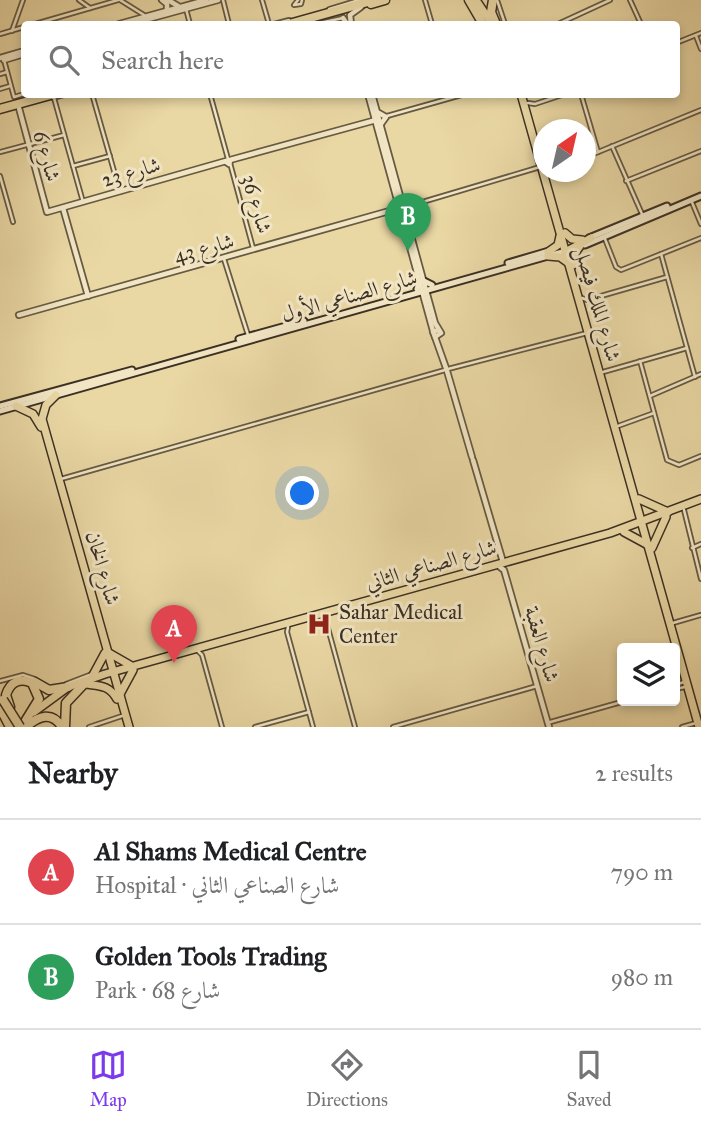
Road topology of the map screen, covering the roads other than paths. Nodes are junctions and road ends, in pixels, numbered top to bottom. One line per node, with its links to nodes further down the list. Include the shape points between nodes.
1 (23, 0): 43 (street)
2 (79, 0): 19 (street)
3 (119, 0): 19 (street); 20 (street)
4 (162, 0): 21 (street)
5 (167, 0): 18 (street)
6 (206, 0): 18 (street)
7 (220, 0): 18 (street); 28 (street)
8 (262, 0): 29 (street)
9 (375, 0): 17 (highway)
10 (385, 0): 17 (highway)
11 (424, 0): 36 (street)
12 (472, 0): 37 (highway)
13 (495, 0): 38 (highway); 39 (street)
14 (610, 0): 40 (street)
15 (629, 0): 41 (street)
16 (344, 4): 17 (highway); 30 (street)
17 (361, 4): 23 (highway); 31 (highway); 35 (street)
18 (184, 8): 21 (street); 24 (street); 27 (street)
19 (91, 9): 25 (street)
20 (135, 10): 24 (street); 26 (street)
21 (166, 11): 24 (street)
22 (343, 18): 23 (street); 34 (street)
23 (329, 19): 32 (highway); 33 (street)
24 (149, 20)
25 (55, 21)
26 (131, 21)
27 (189, 21)
28 (228, 21)
29 (268, 21)
30 (284, 21)
31 (300, 21)
32 (318, 21)
33 (323, 21)
34 (346, 21)
35 (349, 21)
36 (430, 21)
37 (487, 21)
38 (490, 21)
39 (504, 21)
40 (564, 21)
41 (640, 21)
42 (21, 28): 43 (street)
43 (12, 31): 45 (street)
44 (701, 33): 46 (street)
45 (0, 34)
46 (696, 35): 47 (street); 48 (street)
47 (680, 42)
48 (701, 49)
49 (21, 54): 50 (street)
50 (2, 59): 51 (street)
51 (7, 72): 52 (street); 53 (street)
52 (0, 74)
53 (11, 86): 54 (street); 55 (street, via 14,97)
54 (0, 89)
55 (21, 95)
56 (41, 98): 64 (highway); 65 (street)
57 (55, 98): 73 (street)
58 (93, 98): 79 (street)
59 (211, 98): 80 (street, شارع 36)
60 (371, 98): 67 (street, شارع العقبة)
61 (449, 98): 68 (street, شارع 23)
62 (582, 98): 78 (street)
63 (528, 101): 70 (main road, شارع الملك فيصل); 71 (main road, شارع الملك فيصل)
64 (2, 108)
65 (19, 108): 74 (street, شارع 6)
66 (701, 110): 75 (street)
67 (375, 112): 68 (street); 69 (street, شارع العقبة); 69 (street)
68 (386, 117): 69 (street, شارع 23); 72 (street)
69 (375, 120): 72 (street); 72 (street, شارع العقبة); 80 (street, شارع 23)
70 (533, 121)
71 (533, 121)
72 (379, 127): 93 (street, شارع العقبة)
73 (64, 135): 74 (street); 81 (street)
74 (28, 144): 77 (street); 94 (street, شارع 6)
75 (612, 146): 78 (street); 84 (street)
76 (701, 151): 84 (street)
77 (0, 152)
78 (598, 152)
79 (110, 156): 81 (street); 86 (street)
80 (228, 162): 86 (street, شارع 23); 103 (street, شارع 36)
81 (73, 166): 91 (street)
82 (533, 169): 93 (street)
83 (0, 176): 88 (street)
84 (626, 181): 95 (street)
85 (548, 182): 98 (main road, شارع الملك فيصل)
86 (120, 192): 91 (street, شارع 23)
87 (701, 194): 90 (main road); 95 (main road)
88 (5, 195): 89 (street); 96 (street)
89 (0, 197)
90 (691, 200): 97 (street); 99 (main road)
91 (83, 202): 92 (street, شارع 23)
92 (64, 208): 94 (street, شارع 23); 110 (street)
93 (401, 209): 103 (street, شارع 43); 109 (street, شارع العقبة)
94 (47, 212)
95 (641, 215): 101 (main road)
96 (13, 222)
97 (701, 224)
98 (562, 232): 101 (main road); 102 (main road, شارع الملك فيصل); 104 (main road, via 558,245)
99 (604, 237): 101 (main road); 105 (street, via 619,270)
100 (701, 238): 105 (street)
101 (585, 241): 102 (main road); 102 (main road); 107 (main road)
102 (566, 249): 104 (main road); 107 (main road, شارع الملك فيصل)
103 (254, 251): 106 (street, شارع 43)
104 (548, 254): 107 (main road); 109 (main road, شارع الصناعي الأول)
105 (661, 254): 108 (street)
106 (225, 259): 110 (street, شارع 43); 114 (street)
107 (571, 264): 111 (main road, شارع الملك فيصل); 113 (main road, شارع الملك فيصل)
108 (667, 277): 111 (street); 115 (street)
109 (424, 289): 114 (main road, شارع الصناعي الأول); 117 (street, شارع العقبة); 121 (main road, شارع الصناعي الأول)
110 (89, 296): 112 (street, شارع 43)
111 (585, 301): 118 (main road, شارع الملك فيصل)
112 (19, 315)
113 (587, 332): 117 (street); 131 (main road, شارع الملك فيصل)
114 (246, 335): 124 (main road, شارع الصناعي الأول)
115 (687, 348): 116 (street); 120 (street)
116 (640, 361): 118 (street); 122 (street)
117 (447, 370): 129 (street); 139 (street, شارع العقبة)
118 (603, 372): 127 (main road, شارع الملك فيصل)
119 (701, 374): 120 (street)
120 (695, 377): 122 (street)
121 (56, 395): 123 (main road, شارع الصناعي الأول); 126 (main road)
122 (649, 396): 125 (street)
123 (19, 407): 124 (main road, شارع الصناعي الأول); 126 (main road)
124 (0, 408)
125 (654, 413): 127 (street); 128 (street, via 668,461 679,465)
126 (41, 420): 129 (main road, شارع الخان); 146 (main road, شارع الخان)
127 (619, 423): 131 (main road, شارع الملك فيصل)
128 (701, 456)
129 (60, 480): 146 (main road, شارع الخان)
130 (701, 500): 132 (main road, شارع الصناعي الثاني); 133 (main road, شارع الصناعي الثاني)
131 (638, 503): 133 (main road); 134 (main road, شارع الملك فيصل); 135 (main road)
132 (682, 513): 133 (main road, شارع الصناعي الثاني); 138 (street)
133 (667, 515): 134 (main road, شارع الصناعي الثاني); 137 (main road)
134 (644, 524): 135 (main road, شارع الصناعي الثاني); 137 (main road, شارع الملك فيصل)
135 (625, 530): 137 (main road); 139 (main road, شارع الصناعي الثاني)
136 (701, 544): 138 (street)
137 (650, 546): 143 (main road); 149 (main road)
138 (692, 548): 140 (street)
139 (502, 565): 142 (main road, شارع الصناعي الثاني); 147 (main road, شارع الصناعي الثاني); 153 (street, شارع العقبة)
140 (701, 579)
141 (701, 615): 143 (street)
142 (325, 618): 144 (main road, شارع الصناعي الثاني); 172 (street)
143 (673, 623): 162 (main road)
144 (286, 629): 145 (main road, شارع الصناعي الثاني); 160 (street)
145 (201, 652): 147 (main road, شارع الصناعي الثاني); 169 (street)
146 (106, 653): 147 (main road); 148 (main road, شارع الخان); 150 (main road)
147 (134, 668): 148 (main road, شارع الصناعي الثاني); 157 (main road)
148 (112, 674): 150 (main road, شارع الصناعي الثاني); 157 (main road, شارع الخان)
149 (686, 679): 152 (street); 156 (main road)
150 (89, 680): 151 (street, شارع الصناعي الثاني, via 53,688 23,675); 154 (main road, شارع الصناعي الثاني); 157 (main road); 164 (main road, شارع الصناعي الثاني); 166 (highway, via 66,703)
151 (0, 682): 154 (highway, via 24,677 47,689)
152 (680, 683)
153 (537, 686): 163 (street, شارع العقبة); 173 (street)
154 (68, 687): 164 (main road, شارع الصناعي الثاني)
155 (680, 688): 156 (street)
156 (688, 689): 162 (main road)
157 (119, 697): 161 (main road, شارع الخان); 168 (main road, شارع الخان)
158 (2, 701): 164 (highway, bridge); 164 (highway, bridge); 164 (highway, via 17,681 35,685 39,701); 165 (highway)
159 (617, 703): 163 (street)
160 (309, 712): 170 (street); 171 (street)
161 (122, 716): 167 (street); 168 (main road, شارع الخان)
162 (699, 724): 174 (street)
163 (548, 725)
164 (22, 726): 166 (highway, via 48,716)
165 (10, 727)
166 (63, 727)
167 (89, 727)
168 (127, 727)
169 (222, 727)
170 (255, 727)
171 (313, 727)
172 (355, 727)
173 (393, 727)
174 (682, 727)

